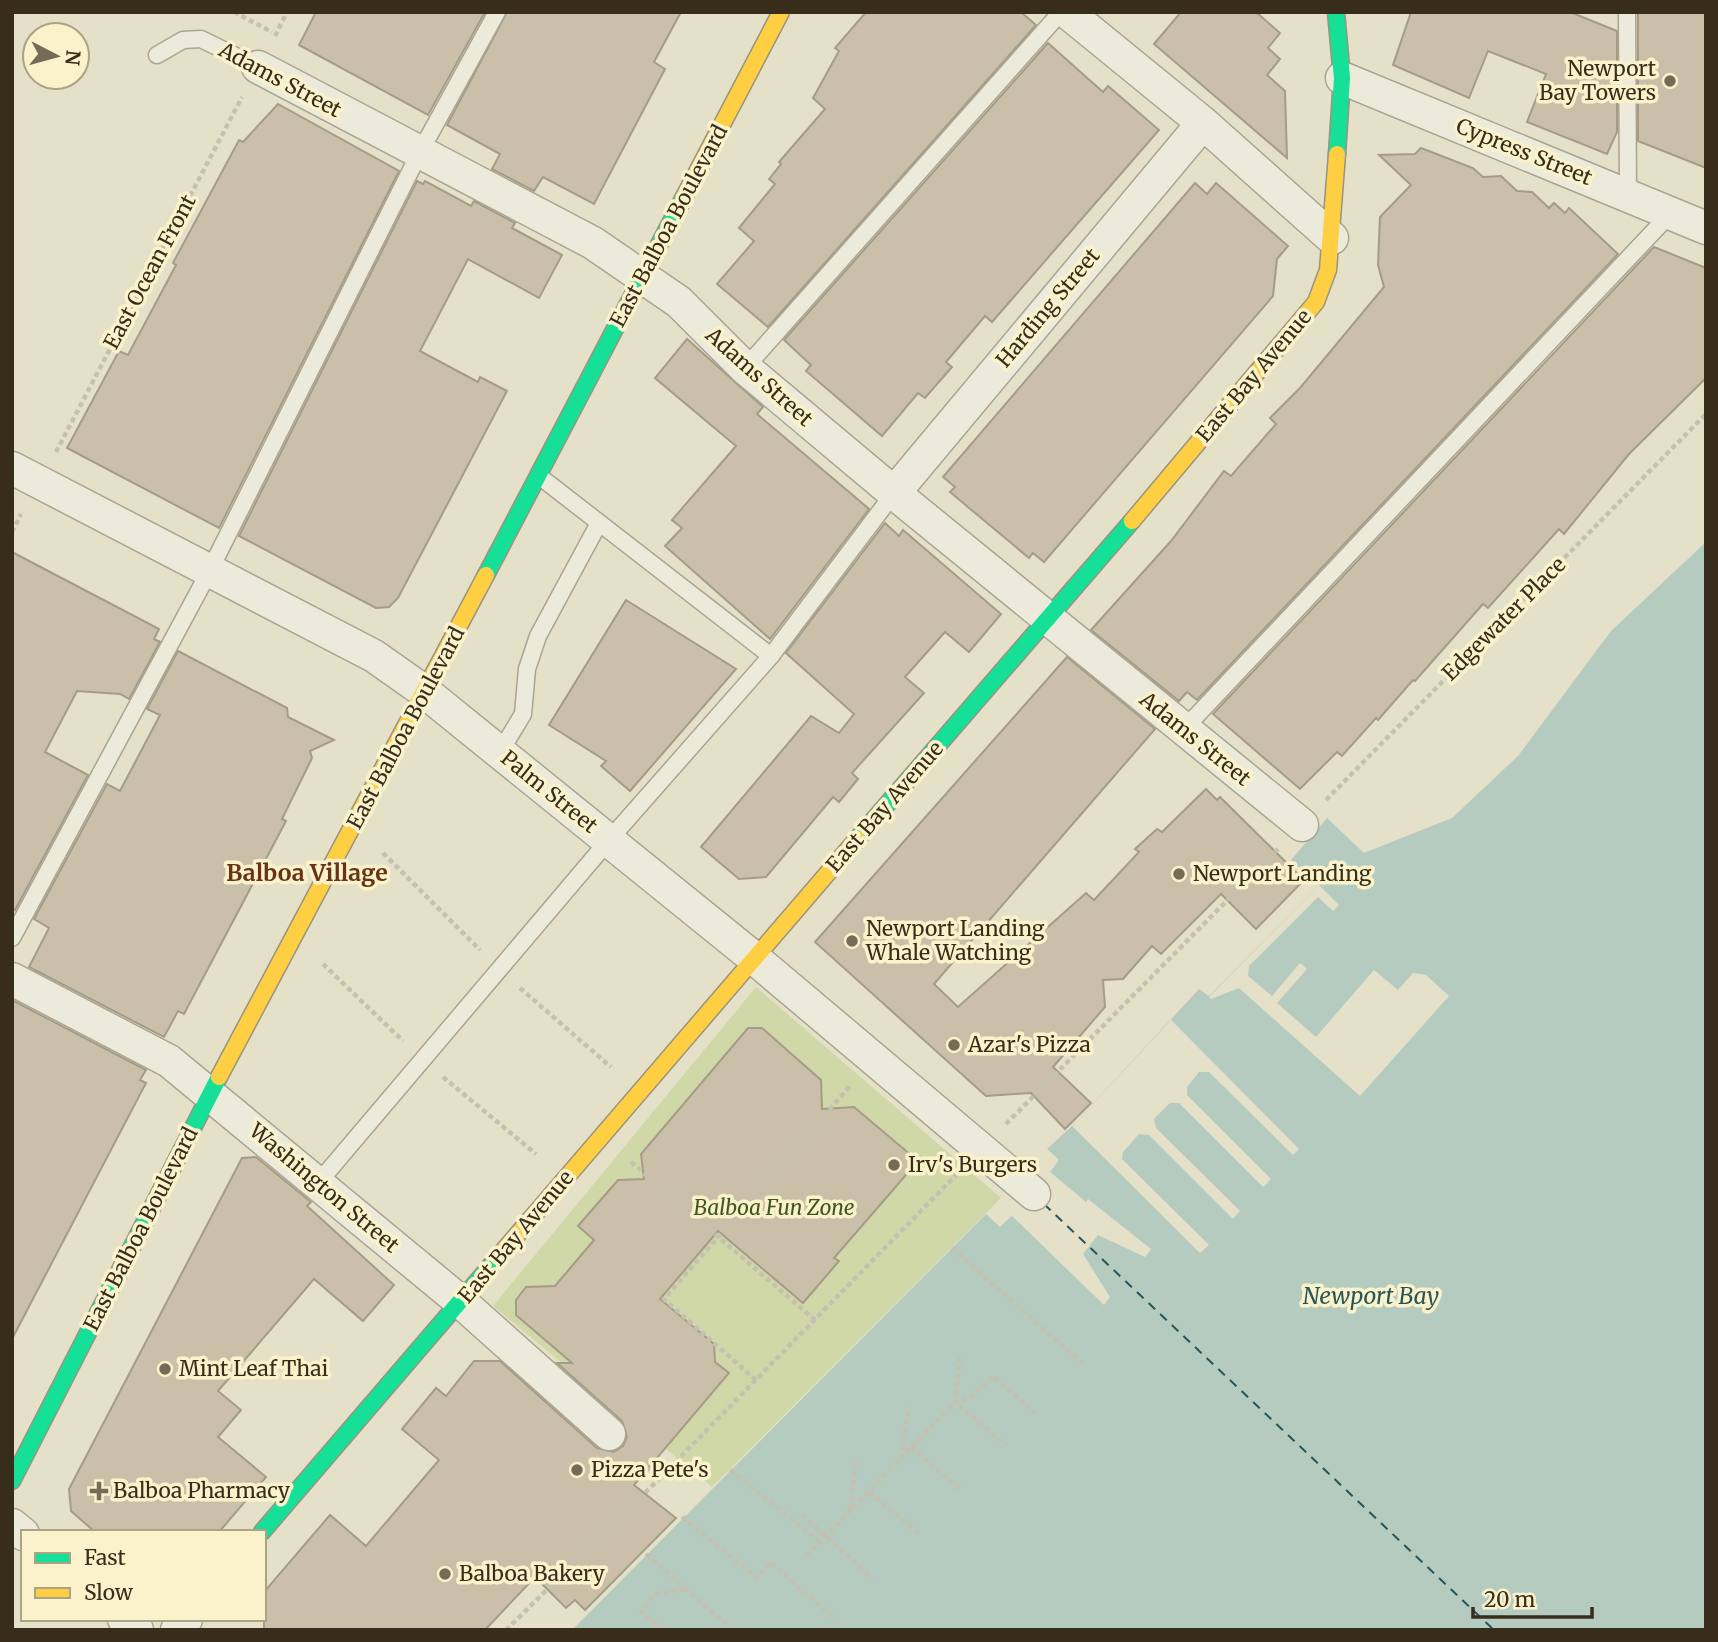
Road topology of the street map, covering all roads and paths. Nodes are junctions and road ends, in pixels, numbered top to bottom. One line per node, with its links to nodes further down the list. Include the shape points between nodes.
1 (234, 12): 9 (path)
2 (287, 12): 9 (path, East Ocean Front)
3 (497, 12): 14 (lane)
4 (781, 12): 19 (street, East Balboa Boulevard)
5 (1061, 12): 20 (lane)
6 (1067, 12): 13 (street)
7 (1336, 12): 12 (street, East Bay Avenue)
8 (1623, 13): 15 (lane)
9 (276, 34): 11 (path, East Ocean Front)
10 (158, 55): 11 (lane, Adams Street, via 183,40 201,38)
11 (258, 67): 14 (street, Adams Street); 22 (path, East Ocean Front)
12 (1342, 78): 15 (street, Cypress Street); 18 (street, East Bay Avenue)
13 (1203, 123): 18 (street); 24 (street, Harding Street)
14 (419, 154): 19 (street, Adams Street, via 593,243); 27 (lane)
15 (1628, 195): 16 (street, Cypress Street)
16 (1671, 214): 17 (street, Cypress Street); 31 (lane)
17 (1706, 228)
18 (1332, 238): 28 (street, East Bay Avenue, via 1328,270 1315,302)
19 (642, 276): 20 (street, Adams Street, via 679,302); 23 (street, East Balboa Boulevard)
20 (745, 368): 24 (street, Adams Street)
21 (1706, 414): 33 (path, Edgewater Place)
22 (25, 475): 26 (path, East Ocean Front); 27 (street, Palm Street)
23 (539, 476): 25 (lane); 30 (street, East Balboa Boulevard)
24 (894, 493): 28 (street, Adams Street); 29 (lane)
25 (598, 523): 29 (lane); 32 (lane, via 538,636 527,669 523,714)
26 (12, 531)
27 (209, 572): 30 (street, Palm Street, via 374,656); 35 (lane)
28 (1048, 620): 31 (street, Adams Street); 36 (street, East Bay Avenue)
29 (771, 656): 34 (lane)
30 (425, 692): 32 (street, Palm Street); 39 (street, East Balboa Boulevard)
31 (1183, 730): 33 (street, Adams Street)
32 (500, 752): 34 (street, Palm Street)
33 (1302, 825): 41 (path, Edgewater Place)
34 (610, 840): 36 (street, Palm Street); 42 (lane)
35 (12, 938)
36 (754, 958): 38 (street, Palm Street); 40 (street, East Bay Avenue)
37 (12, 979): 39 (street, Washington Street, via 169,1061)
38 (874, 1060): 41 (street, Palm Street); 44 (path)
39 (211, 1094): 42 (street, Washington Street); 60 (street, East Balboa Boulevard)
40 (601, 1137): 44 (path); 46 (street, East Bay Avenue)
41 (981, 1150): 43 (street, Palm Street); 47 (path, Edgewater Place)
42 (318, 1183): 46 (street, Washington Street)
43 (1034, 1194)
44 (718, 1237): 47 (path); 50 (path, via 664,1299)
45 (952, 1248): 49 (path)
46 (461, 1302): 54 (street, Washington Street); 66 (street, East Bay Avenue)
47 (815, 1320): 50 (path, Edgewater Place)
48 (960, 1357): 51 (path)
49 (1083, 1364)
50 (756, 1380): 75 (path, Edgewater Place)
51 (955, 1403): 53 (path, via 971,1397 993,1376); 55 (path); 56 (path)
52 (909, 1407): 57 (path)
53 (1035, 1413)
54 (609, 1434)
55 (1006, 1445)
56 (911, 1447): 57 (path); 61 (path)
57 (901, 1458): 62 (path)
58 (856, 1459): 63 (path)
59 (730, 1470): 69 (path)
60 (12, 1481)
61 (961, 1490)
62 (869, 1492): 63 (path); 67 (path)
63 (849, 1512): 68 (path)
64 (802, 1515): 68 (path)
65 (682, 1517): 74 (path, via 757,1578 769,1562)
66 (264, 1530)
67 (919, 1533)
68 (825, 1537): 69 (path); 72 (path)
69 (820, 1542): 71 (path)
70 (646, 1554): 73 (path)
71 (806, 1556)
72 (873, 1579)
73 (687, 1589): 76 (path, via 655,1594 641,1611); 77 (path)
74 (836, 1620)
75 (506, 1630)
76 (663, 1630)
77 (733, 1630)

